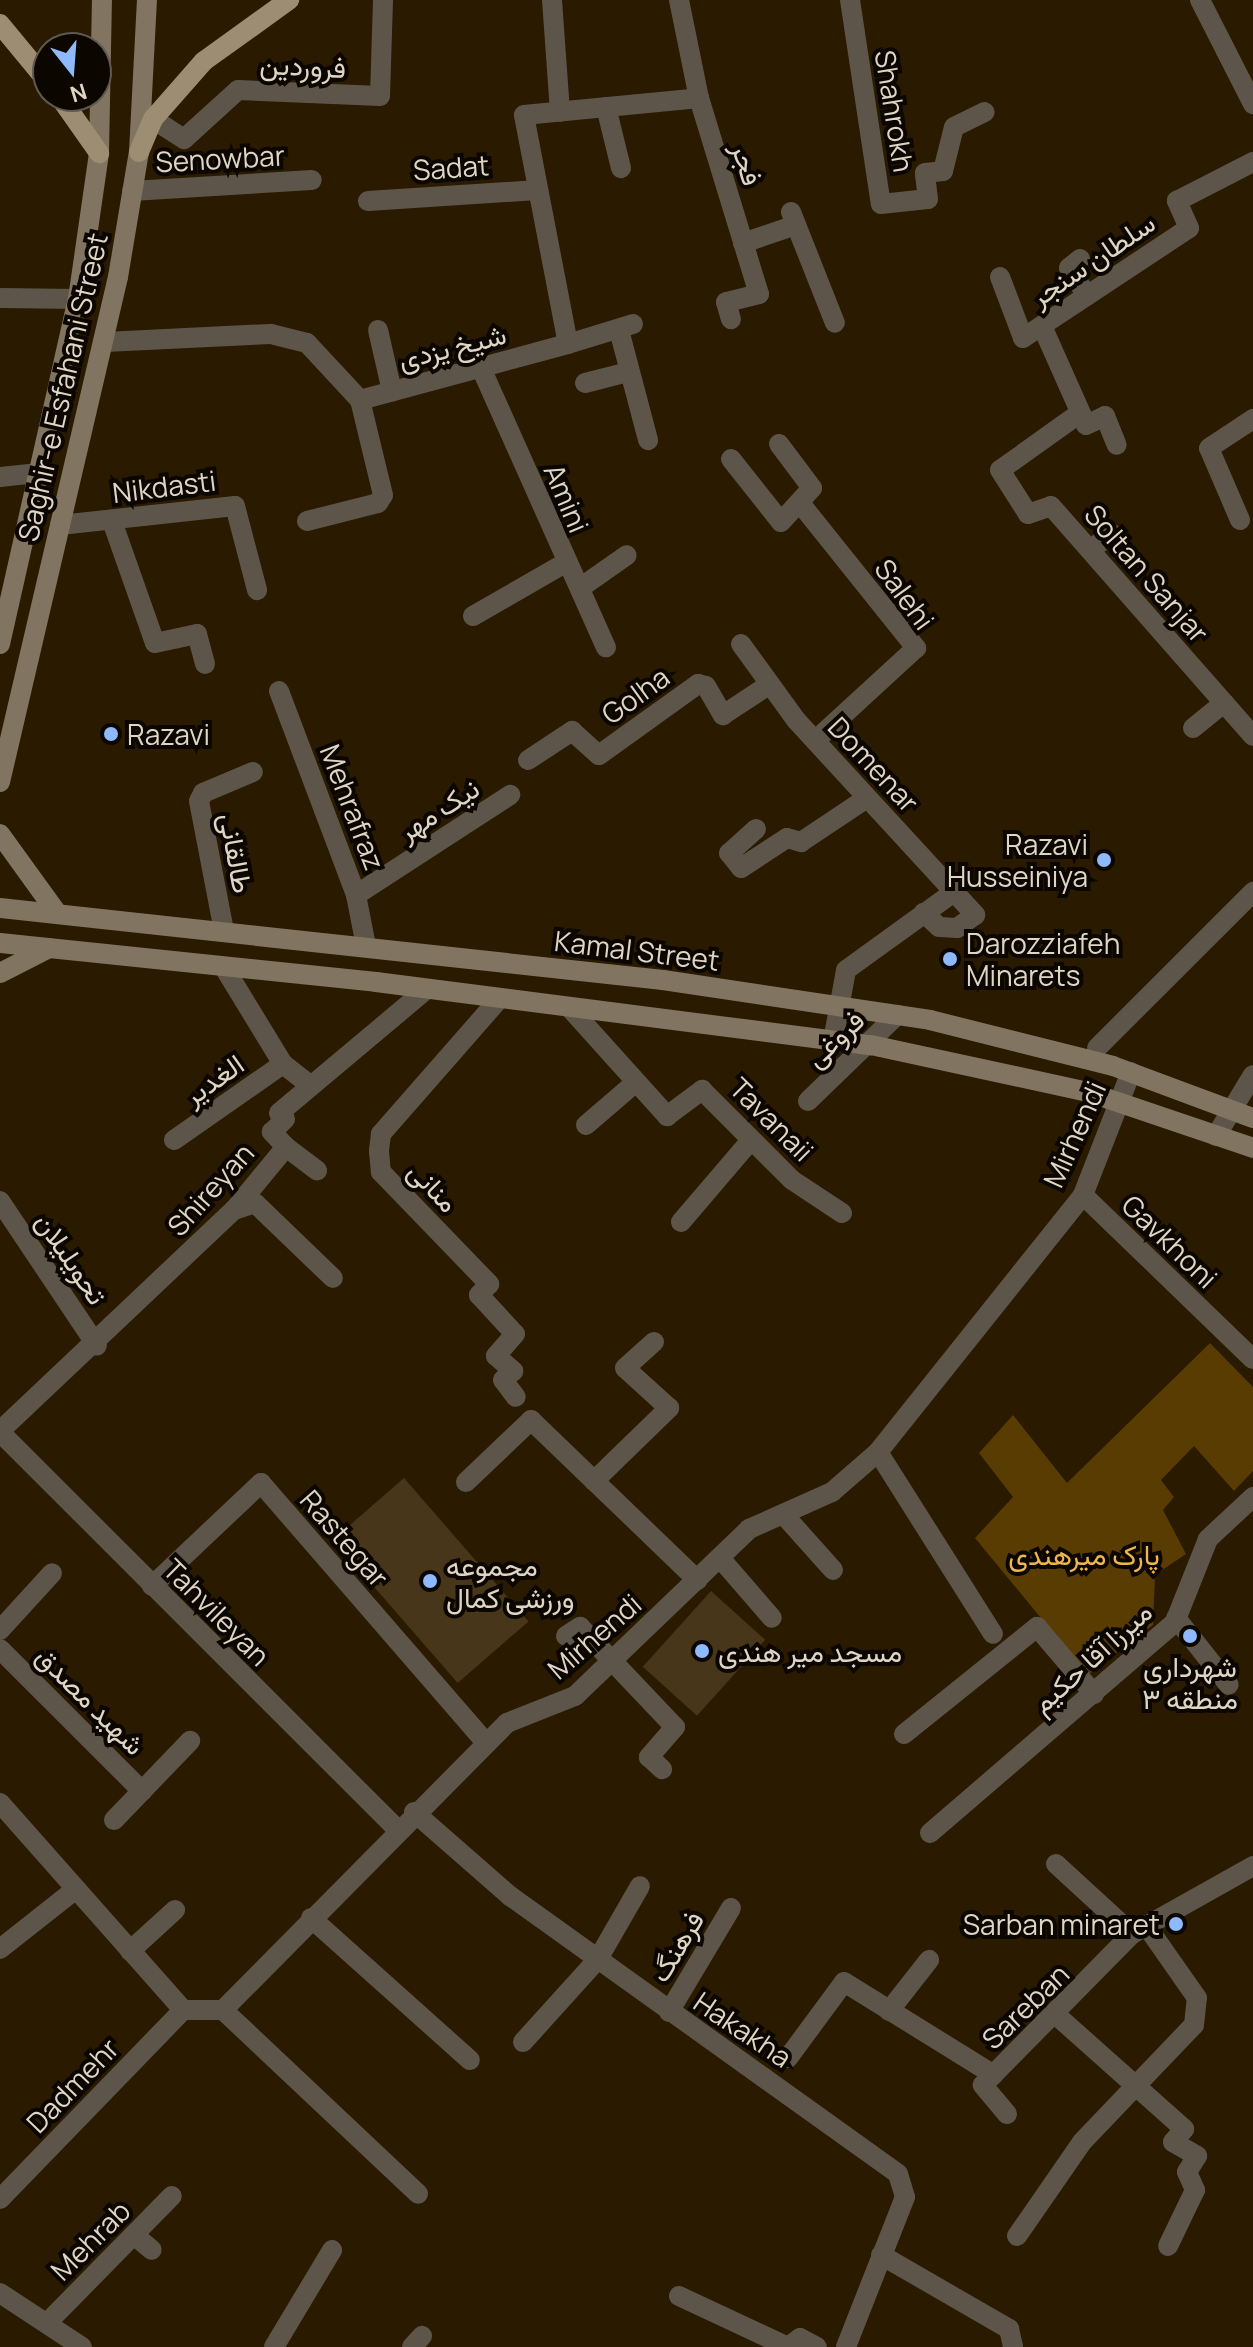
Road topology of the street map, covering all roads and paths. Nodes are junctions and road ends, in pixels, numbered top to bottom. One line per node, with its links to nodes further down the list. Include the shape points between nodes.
1 (102, 0): 19 (main road, Saghir-e Esfahani Street)
2 (147, 0): 18 (main road, Saghir-e Esfahani Street)
3 (289, 0): 17 (main road, via 204,61)
4 (383, 0): 17 (street, فروردین, via 380,96 238,90 184,139)
5 (552, 0): 15 (street)
6 (679, 0): 11 (street, فجر)
7 (850, 0): 16 (street, Shahrokh, via 881,204 928,199 925,173 943,171 954,127)
8 (1200, 0): 12 (street)
9 (0, 24): 10 (main road)
10 (32, 63)
11 (699, 98): 13 (street); 26 (street, فجر)
12 (1253, 104)
13 (606, 107): 15 (street); 21 (street)
14 (70, 112): 19 (main road)
15 (560, 112): 23 (street, via 524,115)
16 (985, 112)
17 (153, 119): 18 (main road)
18 (139, 152): 24 (main road, Saghir-e Esfahani Street)
19 (99, 153): 31 (main road, Saghir-e Esfahani Street)
20 (1253, 162): 29 (street, سلطان سنجر, via 1177,201 1189,228)
21 (621, 168)
22 (312, 180): 24 (street, Senowbar)
23 (538, 190): 25 (street, Sadat); 37 (street)
24 (132, 191): 36 (main road, Saghir-e Esfahani Street)
25 (368, 201)
26 (743, 243): 32 (street, فجر, via 759,294 726,302); 33 (street, via 794,219)
27 (1080, 259): 29 (street, via 1069,268)
28 (1000, 277): 34 (street, سلطان سنجر, via 1023,338)
29 (1087, 296): 34 (street, سلطان سنجر)
30 (0, 298): 31 (street)
31 (78, 299): 49 (main road, Saghir-e Esfahani Street)
32 (731, 319)
33 (835, 323)
34 (1042, 326): 43 (street)
35 (378, 330): 41 (street)
36 (105, 342): 42 (street, via 271,334 307,343); 55 (main road, Saghir-e Esfahani Street)
37 (568, 344): 38 (street, شیخ یزدی); 39 (street, شیخ یزدی, via 626,327)
38 (481, 368): 41 (street, شیخ یزدی); 59 (street, Amini)
39 (628, 372): 40 (street); 45 (street)
40 (585, 383)
41 (392, 391): 42 (street, شیخ یزدی)
42 (360, 400): 54 (street, via 383,495 378,503)
43 (1080, 413): 47 (street, via 1086,425 1105,416); 57 (street, Soltan Sanjar, via 1000,470 1028,514 1051,506)
44 (1253, 419): 52 (street, via 1209,448)
45 (648, 440)
46 (779, 444): 51 (street, via 812,488)
47 (1117, 445)
48 (731, 459): 51 (street, via 781,522)
49 (39, 473): 50 (street); 63 (main road, Saghir-e Esfahani Street)
50 (0, 477)
51 (800, 503): 72 (street, Salehi, via 916,648)
52 (1240, 520)
53 (112, 521): 55 (street, Nikdasti); 61 (street, Nikdasti, via 235,506); 66 (street, via 155,643 197,634)
54 (307, 521)
55 (60, 525): 75 (main road, Saghir-e Esfahani Street)
56 (1113, 534): 57 (street)
57 (1090, 549): 69 (street, Soltan Sanjar)
58 (627, 555): 60 (street)
59 (565, 563): 60 (street, Amini); 62 (street)
60 (580, 588): 65 (street, Amini)
61 (257, 590)
62 (473, 616)
63 (0, 644)
64 (741, 644): 67 (street, Domenar)
65 (606, 647)
66 (205, 664)
67 (770, 684): 72 (street, Domenar); 73 (street, Golha, via 723,715 706,686 698,684 599,755 574,730)
68 (279, 691): 82 (street, Mehrafraz)
69 (1224, 703): 70 (street); 71 (street, Soltan Sanjar)
70 (1193, 728)
71 (1253, 736)
72 (815, 741): 77 (street, Domenar)
73 (528, 760)
74 (253, 772): 86 (street, طالقانی, via 203,793 199,801)
75 (0, 782)
76 (510, 795): 82 (street, نیک مهر)
77 (867, 798): 78 (street, via 801,842 787,838 741,868 729,853); 80 (street, Domenar)
78 (756, 829)
79 (0, 834): 84 (main road)
80 (954, 892): 85 (street); 85 (street, Domenar, via 975,915 957,928 939,927)
81 (1253, 892): 99 (street)
82 (356, 895): 88 (street, Mehrafraz)
83 (0, 908): 84 (main road, Kamal Street)
84 (57, 913): 86 (main road, Kamal Street)
85 (924, 913): 94 (street, via 846,970)
86 (224, 931): 88 (main road, Kamal Street)
87 (0, 943): 89 (main road)
88 (366, 946): 94 (main road, Kamal Street)
89 (49, 948): 90 (main road); 91 (main road)
90 (225, 969): 92 (main road); 100 (street, الغدیر)
91 (0, 973)
92 (427, 989): 93 (main road); 104 (street, Shireyan)
93 (500, 998): 95 (main road); 125 (street, منانی, via 381,1134 379,1151 381,1172 489,1284 479,1295 515,1334 496,1356 513,1371 503,1380)
94 (837, 1006): 96 (main road, Kamal Street); 97 (street)
95 (569, 1007): 97 (main road); 103 (street, Tavanaii)
96 (897, 1015): 98 (street, فروغی); 101 (main road, Kamal Street)
97 (833, 1041): 98 (main road)
98 (871, 1045): 105 (street, فروغی); 106 (main road)
99 (1097, 1048)
100 (283, 1064): 104 (street, الغدیر); 111 (street, الغدیر)
101 (1131, 1072): 106 (street, Mirhendi); 107 (main road, Kamal Street)
102 (1253, 1075): 107 (street)
103 (636, 1082): 109 (street); 112 (street, Tavanaii, via 667,1116 702,1090)
104 (310, 1085): 113 (street, Shireyan, via 279,1113 285,1119 272,1132)
105 (808, 1101)
106 (1118, 1103): 110 (main road); 116 (street, Mirhendi)
107 (1231, 1110): 108 (main road, Kamal Street); 110 (street)
108 (1253, 1118)
109 (586, 1125)
110 (1216, 1136): 114 (main road)
111 (174, 1140)
112 (751, 1140): 119 (street, Tavanaii, via 792,1180); 120 (street)
113 (286, 1147): 115 (street); 118 (street, Shireyan)
114 (1253, 1148)
115 (317, 1170)
116 (1083, 1195): 124 (street, Gavkhoni); 127 (street, Mirhendi)
117 (0, 1201): 123 (street, تحویلیلان)
118 (234, 1210): 121 (street, via 255,1203); 123 (street, Shireyan)
119 (842, 1213)
120 (681, 1222)
121 (333, 1278)
122 (654, 1342): 128 (street, via 625,1368 669,1408)
123 (97, 1346): 126 (street, Shireyan)
124 (1253, 1359)
125 (516, 1397)
126 (0, 1431): 136 (street, Tahvileyan)
127 (878, 1452): 131 (street, Mirhendi, via 832,1492); 140 (street)
128 (594, 1481): 129 (street, via 531,1420); 135 (street)
129 (466, 1482)
130 (1253, 1497): 138 (street, میرزا آقا حکیم, via 1208,1539)
131 (783, 1514): 132 (street, Mirhendi, via 749,1529); 133 (street)
132 (720, 1558): 135 (street, Mirhendi); 137 (street)
133 (833, 1570)
134 (52, 1573): 139 (street)
135 (697, 1580): 143 (street, Mirhendi)
136 (152, 1586): 148 (street, Rastegar, via 261,1483); 154 (street, Tahvileyan)
137 (772, 1618)
138 (1176, 1618): 144 (street); 145 (street, میرزا آقا حکیم)
139 (0, 1630)
140 (993, 1634)
141 (566, 1636): 143 (street, via 580,1627)
142 (0, 1649): 150 (street, شهید مصدق)
143 (612, 1663): 148 (street, Mirhendi, via 575,1696 507,1723); 149 (street, via 675,1727 649,1757)
144 (1229, 1685)
145 (1094, 1694): 146 (street, via 1037,1627); 155 (street, میرزا آقا حکیم)
146 (904, 1734)
147 (190, 1741): 150 (street)
148 (485, 1742): 152 (street, Mirhendi)
149 (662, 1769)
150 (142, 1791): 153 (street)
151 (0, 1803): 159 (street)
152 (414, 1812): 154 (street, Mirhendi); 166 (street, Hakakha, via 510,1896)
153 (114, 1820)
154 (397, 1829): 162 (street, Mirhendi)
155 (930, 1833)
156 (1056, 1864): 163 (street)
157 (1253, 1866): 163 (street, Sareban)
158 (640, 1886): 166 (street)
159 (76, 1889): 164 (street); 165 (street)
160 (731, 1908): 171 (street, فرهنگ)
161 (175, 1910): 165 (street)
162 (311, 1918): 169 (street, Mirhendi); 175 (street)
163 (1140, 1931): 172 (street, Sareban); 177 (street, via 1197,1998 1194,2025)
164 (0, 1949)
165 (130, 1951): 168 (street)
166 (598, 1959): 171 (street, Hakakha); 173 (street)
167 (929, 1960): 170 (street)
168 (183, 2010): 169 (street); 181 (street, Dadmehr)
169 (223, 2010): 179 (street)
170 (889, 2011): 174 (street, via 844,1982); 176 (street)
171 (669, 2012): 187 (street, Hakakha, via 898,2174 905,2197)
172 (1055, 2014): 176 (street, Sareban); 177 (street)
173 (523, 2042)
174 (788, 2058)
175 (470, 2060)
176 (994, 2075): 178 (street, Sareban, via 983,2085)
177 (1133, 2084): 183 (street, via 1082,2142); 184 (street, via 1184,2129 1173,2142 1197,2156 1187,2172 1195,2190)
178 (1007, 2114)
179 (418, 2194)
180 (172, 2196): 182 (street, Mehrab)
181 (0, 2199)
182 (134, 2235): 185 (street); 190 (street, Mehrab)
183 (1017, 2236)
184 (1168, 2246)
185 (152, 2250)
186 (332, 2250): 192 (street)
187 (881, 2255): 195 (street, Hakakha); 196 (street, via 1009,2329)
188 (0, 2293): 190 (street)
189 (679, 2296): 193 (street)
190 (47, 2323): 191 (street)
191 (76, 2345)
192 (274, 2347)
193 (788, 2347): 194 (street, via 800,2338)
194 (817, 2347)
195 (846, 2347)
196 (1013, 2347)

